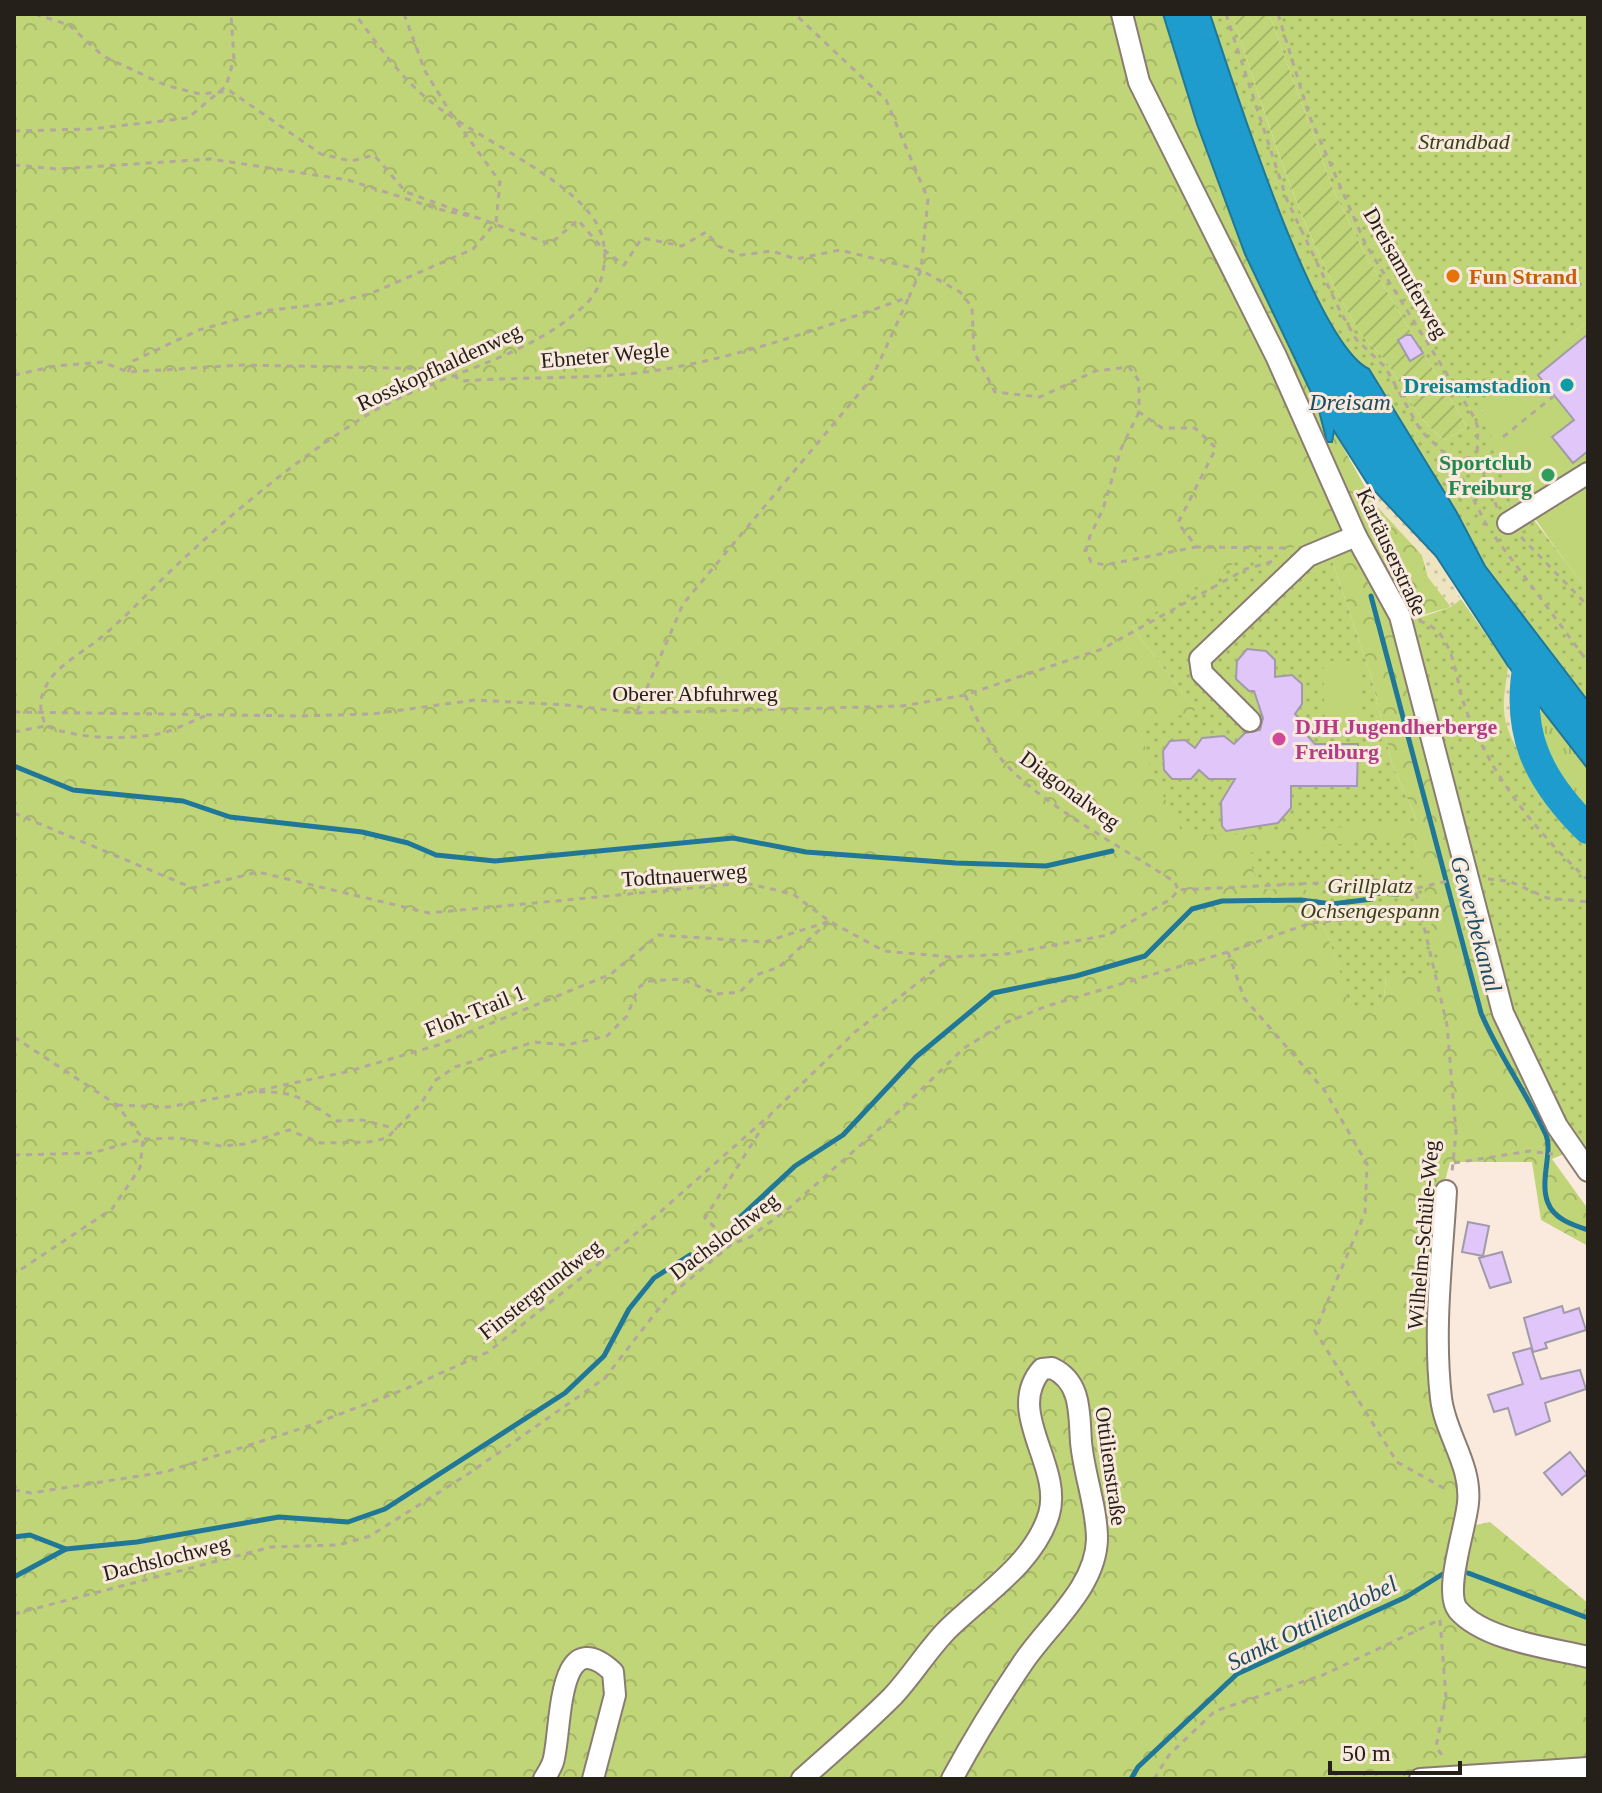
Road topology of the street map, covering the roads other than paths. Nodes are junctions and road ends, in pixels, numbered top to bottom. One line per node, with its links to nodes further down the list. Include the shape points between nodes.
1 (1122, 14): 4 (street, Kartäuserstraße, via 1139,82 1276,356)
2 (1588, 473): 3 (street)
3 (1508, 523)
4 (1356, 536): 5 (street, via 1303,555 1200,659 1202,673); 6 (street, Kartäuserstraße, via 1400,616 1463,878 1503,1013 1557,1126)
5 (1250, 721)
6 (1588, 1171)
7 (1446, 1191): 8 (street, Wilhelm-Schüle-Weg, via 1437,1333 1441,1402 1463,1462 1468,1501 1449,1615 1499,1636)
8 (1588, 1657)
9 (1588, 1768): 14 (street)
10 (544, 1779): 11 (street, via 553,1761 564,1681 585,1659 601,1661 613,1672 615,1695)
11 (593, 1779)
12 (802, 1779): 13 (street, Ottilienstraße, via 894,1695 946,1632 996,1588 1042,1533 1050,1510 1049,1484 1028,1393 1042,1369 1052,1368 1070,1381 1078,1399 1097,1539 1092,1565 1023,1662)
13 (952, 1779)
14 (1420, 1779)

